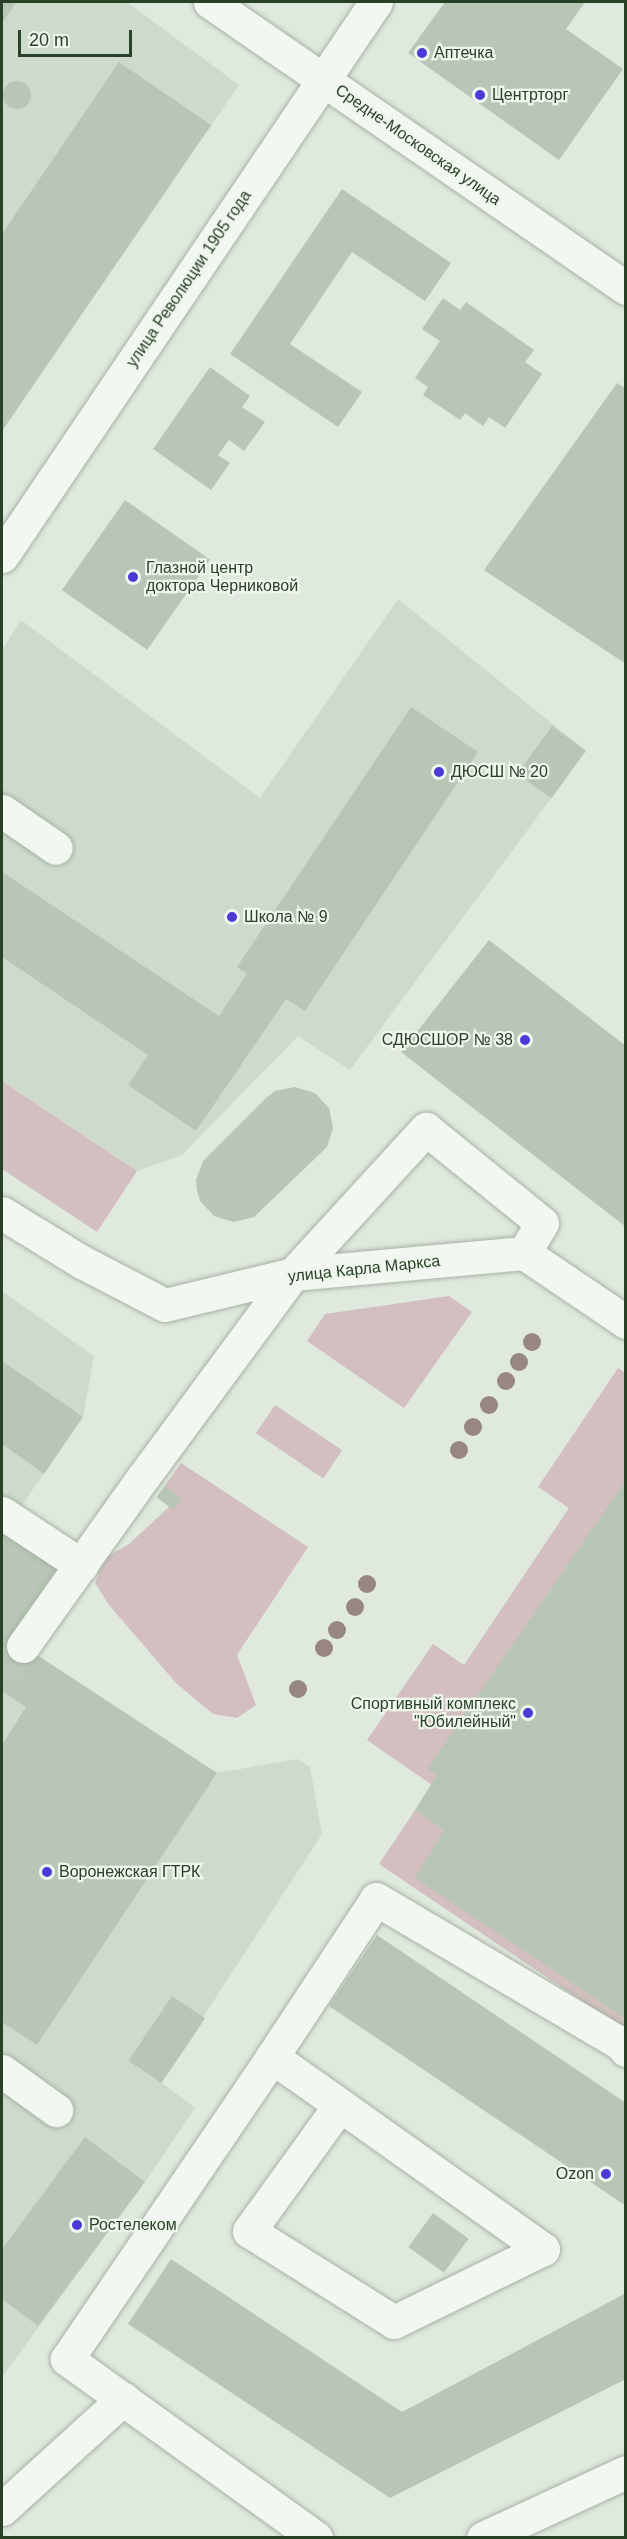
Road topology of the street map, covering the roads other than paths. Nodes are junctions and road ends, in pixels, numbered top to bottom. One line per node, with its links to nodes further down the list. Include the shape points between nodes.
1 (210, 2): 3 (street, Средне-Московская улица)
2 (376, 2): 3 (street, улица Революции 1905 года)
3 (323, 80): 4 (street, Средне-Московская улица); 5 (street, улица Революции 1905 года)
4 (626, 288)
5 (2, 556)
6 (2, 811): 7 (street)
7 (56, 848)
8 (2, 1213): 10 (street, улица Карла Маркса, via 82,1262 165,1305)
9 (524, 1253): 10 (street, улица Карла Маркса); 10 (street, via 542,1223 426,1130); 11 (street)
10 (293, 1274): 13 (street)
11 (626, 1322)
12 (2, 1513): 13 (street)
13 (81, 1565): 14 (street)
14 (23, 1646)
15 (626, 2050): 16 (street, via 376,1899)
16 (272, 2057): 18 (street); 20 (street, via 67,2359)
17 (2, 2071): 19 (street)
18 (340, 2105): 18 (street, via 249,2231 394,2322 543,2249)
19 (56, 2110)
20 (123, 2399): 22 (street); 23 (street)
21 (626, 2472): 24 (street)
22 (2, 2509)
23 (316, 2538)
24 (483, 2538)

